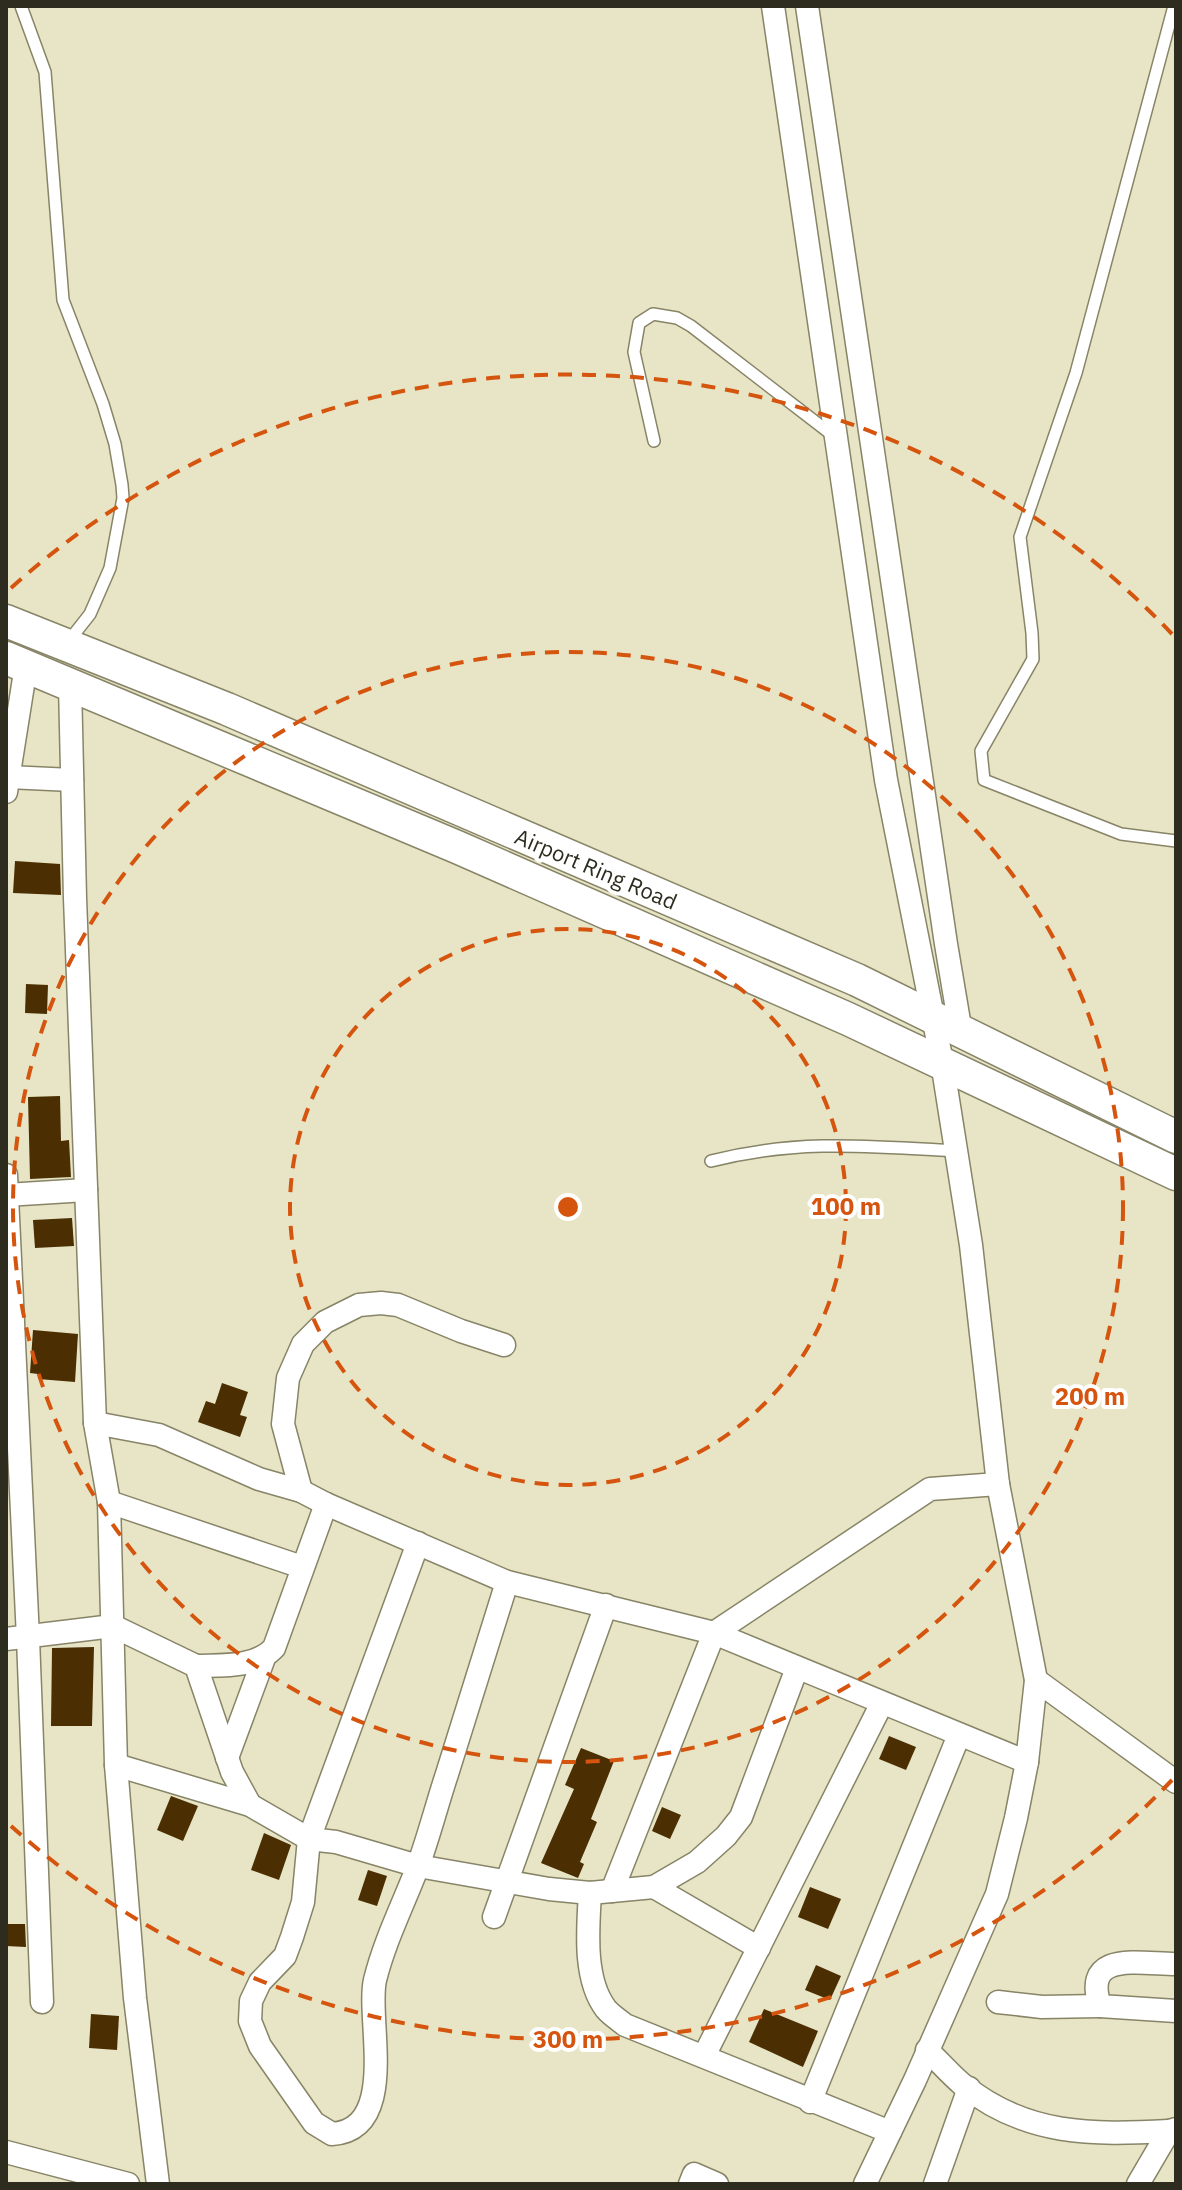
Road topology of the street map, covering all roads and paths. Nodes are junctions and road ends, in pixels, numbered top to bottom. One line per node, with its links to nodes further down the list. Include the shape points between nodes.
1 (21, 6): 8 (lane, via 45,72 63,300 103,404 123,498 110,568 90,614)
2 (773, 6): 5 (street)
3 (807, 6): 15 (street)
4 (1174, 6): 13 (lane, via 1076,373 1020,537 1033,659 981,751 984,780 1121,834)
5 (836, 438): 6 (lane, via 691,326 653,314 639,323 634,352); 14 (street, via 886,780)
6 (654, 441)
7 (6, 621): 8 (main road, Airport Ring Road)
8 (66, 645): 14 (main road, Airport Ring Road, via 227,709 857,980)
9 (16, 662): 10 (main road, Airport Ring Road); 12 (street)
10 (70, 685): 11 (street); 16 (main road, Airport Ring Road, via 457,847)
11 (72, 780): 12 (street); 22 (street)
12 (7, 785)
13 (1176, 841)
14 (931, 1017): 15 (main road, Airport Ring Road); 16 (street)
15 (961, 1033): 17 (main road, Airport Ring Road)
16 (942, 1062): 18 (street); 20 (main road, Airport Ring Road)
17 (1176, 1137)
18 (956, 1151): 19 (lane, via 802,1145); 26 (street)
19 (711, 1161)
20 (1176, 1174)
21 (6, 1175): 23 (street)
22 (86, 1190): 23 (street); 25 (street)
23 (6, 1195): 36 (street)
24 (504, 1345): 27 (street, via 398,1305 359,1305 325,1322 303,1344 288,1378 283,1424)
25 (95, 1423): 27 (street, via 159,1435 259,1479); 28 (street)
26 (998, 1484): 35 (street, via 930,1489); 40 (street)
27 (301, 1491): 29 (street)
28 (109, 1502): 31 (street); 34 (street)
29 (326, 1504): 30 (street); 31 (street)
30 (418, 1543): 32 (street); 48 (street)
31 (302, 1567): 37 (street, via 284,1626)
32 (507, 1582): 33 (street); 49 (street)
33 (606, 1605): 35 (street); 50 (street)
34 (113, 1626): 36 (street); 38 (street); 45 (street)
35 (714, 1633): 39 (street); 52 (street)
36 (17, 1638): 56 (street)
37 (264, 1658): 38 (street); 43 (street)
38 (196, 1666): 43 (street)
39 (797, 1668): 41 (street); 51 (street, via 741,1817 697,1862)
40 (1036, 1680): 44 (street); 46 (street)
41 (882, 1703): 42 (street); 54 (street)
42 (959, 1735): 44 (street); 63 (street)
43 (227, 1758): 47 (street)
44 (1027, 1762): 60 (street, via 997,1894)
45 (116, 1765): 47 (street); 68 (street, via 135,1998)
46 (1176, 1782)
47 (250, 1805): 48 (street)
48 (309, 1839): 49 (street); 49 (street, via 303,1902 292,1937 285,1956 260,1982 250,2021 260,2046 314,2123 332,2134 351,2130 375,2087 373,1988)
49 (418, 1866): 50 (street)
50 (506, 1881): 52 (street); 53 (street)
51 (654, 1887): 52 (street); 54 (street)
52 (601, 1892): 61 (street, via 588,1931 591,1969 607,2011 625,2025)
53 (494, 1917)
54 (759, 1948): 61 (street)
55 (1176, 1964): 58 (street, via 1106,1968 1094,1989)
56 (42, 2002)
57 (998, 2002): 58 (street)
58 (1100, 2006): 59 (street)
59 (1176, 2011)
60 (927, 2050): 62 (street); 65 (street)
61 (704, 2056): 63 (street)
62 (969, 2088): 64 (street, via 1025,2121 1067,2131); 72 (street)
63 (810, 2102): 65 (street)
64 (1172, 2130): 73 (street)
65 (890, 2132): 71 (street)
66 (6, 2152): 67 (street)
67 (128, 2184)
68 (158, 2184)
69 (690, 2184): 70 (street, via 694,2174)
70 (717, 2184)
71 (865, 2184)
72 (935, 2184)
73 (1138, 2184)

